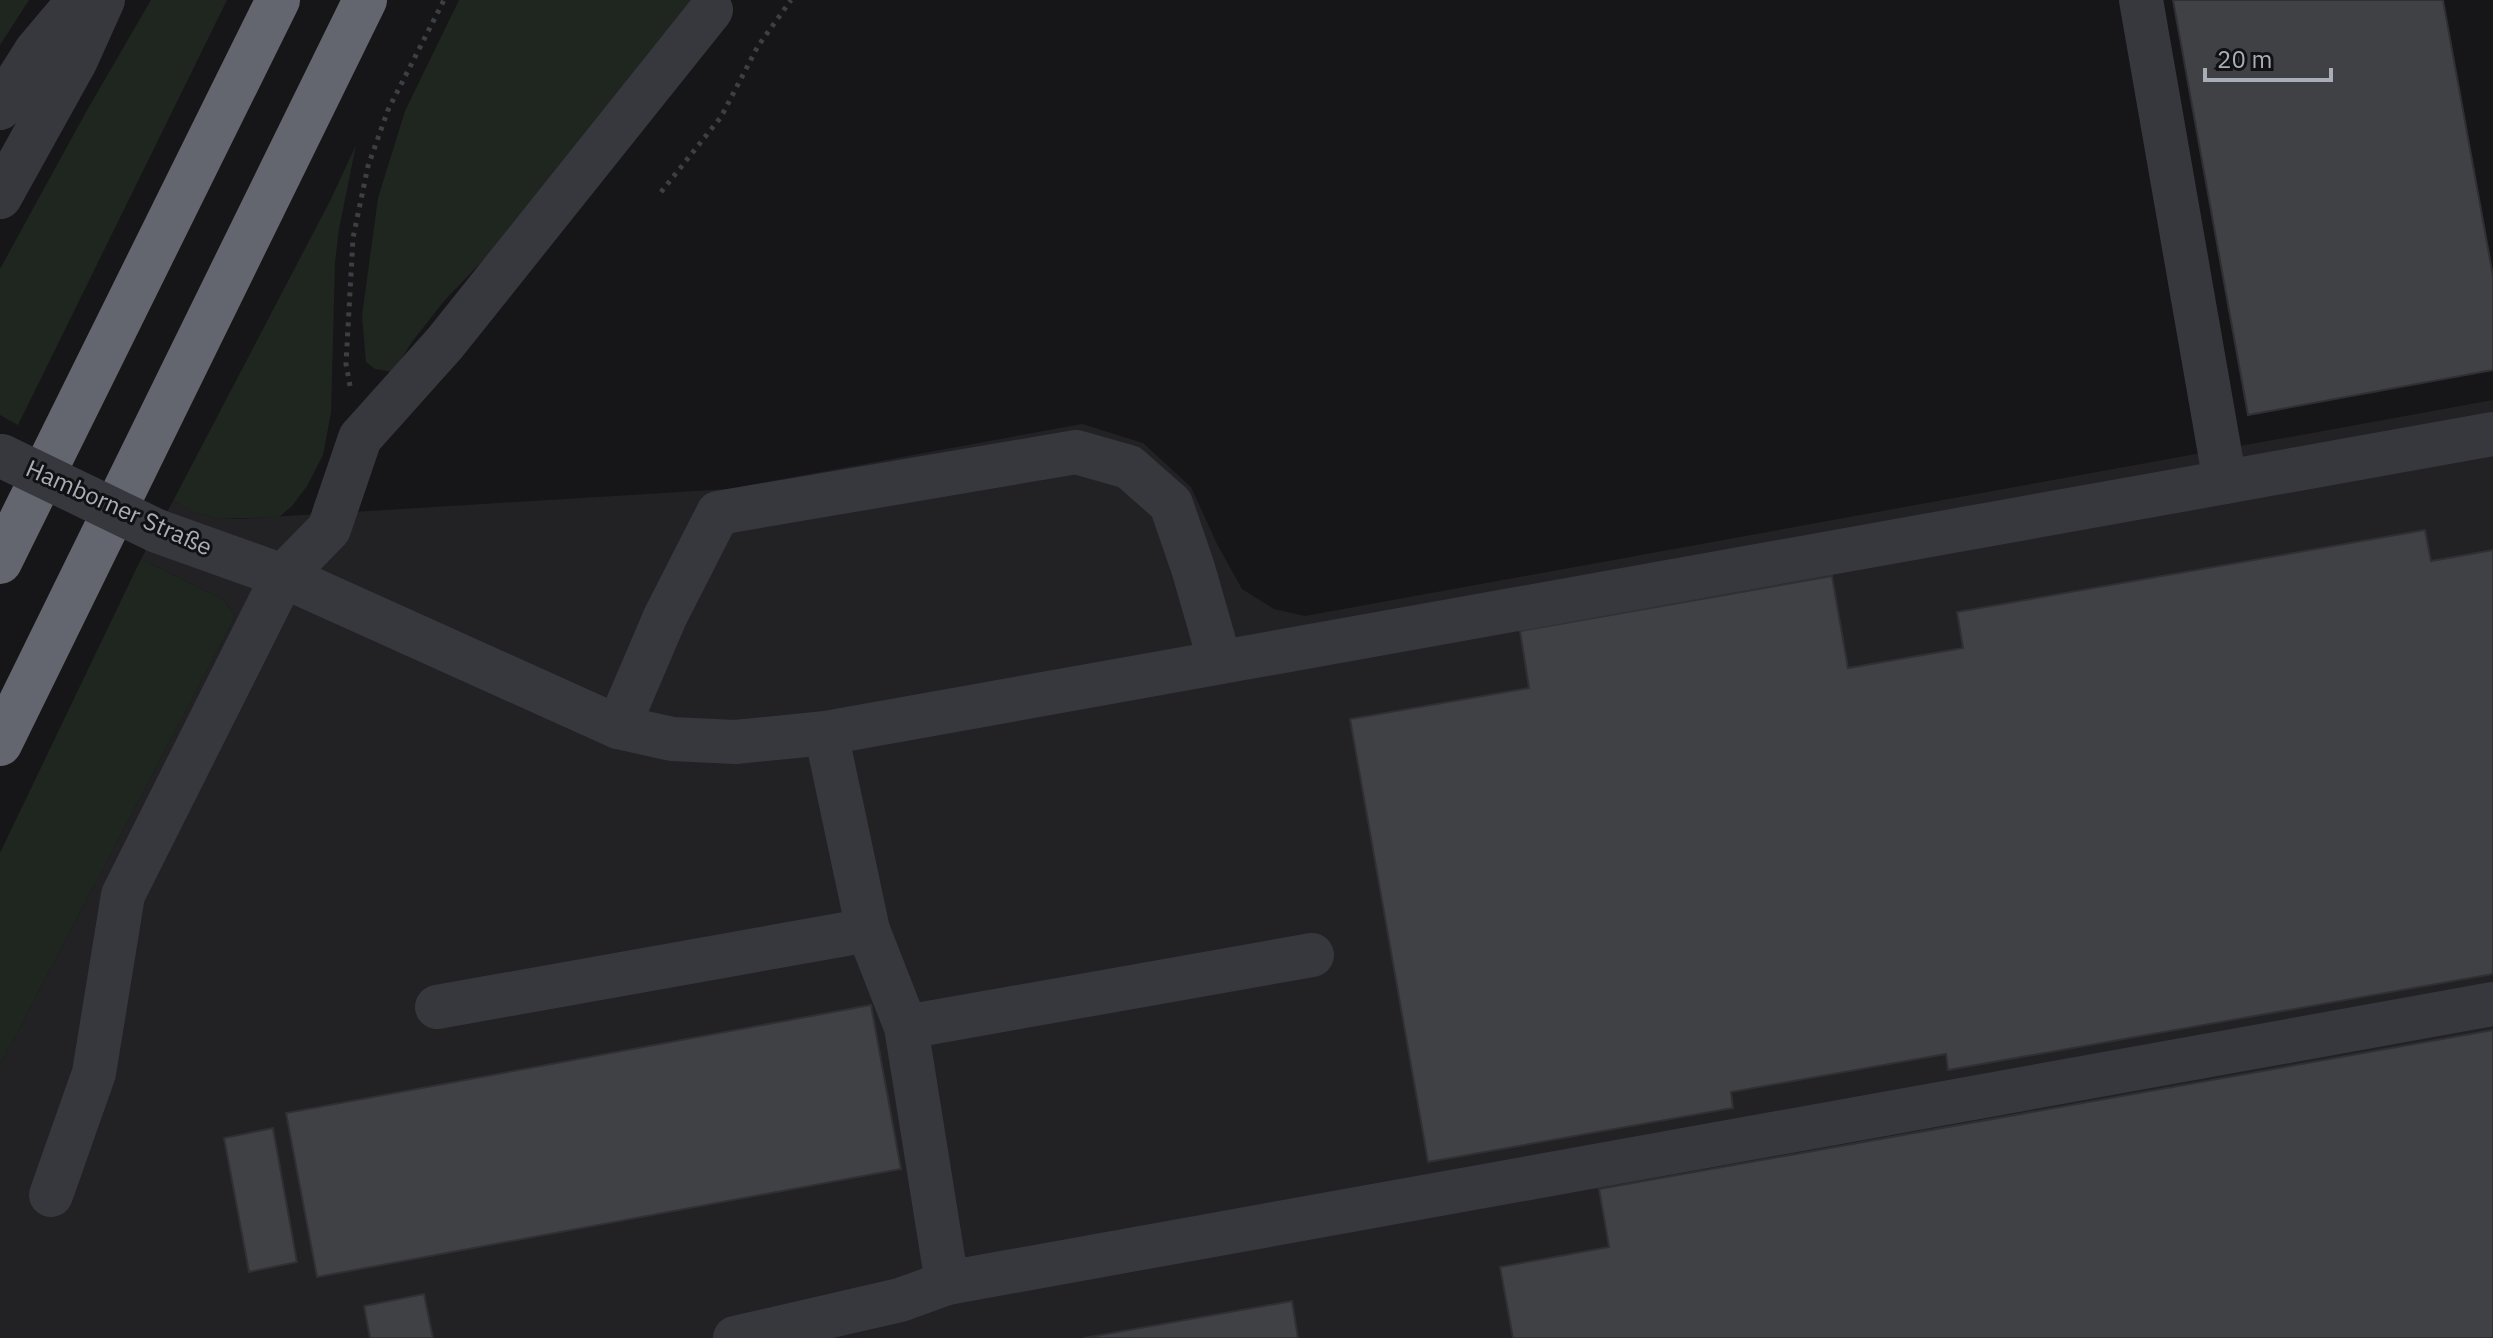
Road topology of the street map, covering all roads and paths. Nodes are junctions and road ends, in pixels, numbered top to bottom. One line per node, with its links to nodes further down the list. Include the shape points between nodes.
1 (79, 0): 9 (street, via 36,51)
2 (103, 0): 11 (street)
3 (278, 0): 16 (highway)
4 (365, 0): 21 (highway)
5 (444, 0): 13 (path, via 388,110 368,166 353,238 346,364)
6 (791, 0): 10 (path, via 758,46 721,117)
7 (2141, 0): 15 (street)
8 (711, 10): 13 (street, via 445,343)
9 (0, 108)
10 (661, 192)
11 (0, 197)
12 (2493, 434): 15 (street, Hamborner Straße)
13 (360, 438): 17 (street, via 329,529)
14 (1, 456): 17 (street, Hamborner Straße, bridge, via 157,531)
15 (2225, 482): 18 (street, Hamborner Straße)
16 (0, 562)
17 (283, 576): 19 (street, Hamborner Straße); 27 (street, via 123,895 94,1073)
18 (1220, 662): 19 (street, via 1171,504 1129,467 1076,452 718,513); 20 (street, Hamborner Straße)
19 (618, 727): 20 (street, Hamborner Straße, via 672,739 735,742)
20 (826, 733): 22 (street)
21 (0, 744)
22 (868, 930): 25 (street); 26 (street)
23 (1312, 955): 26 (street)
24 (2493, 1004): 28 (street)
25 (437, 1007)
26 (906, 1027): 28 (street)
27 (51, 1195)
28 (947, 1283): 29 (street, via 900,1300)
29 (735, 1338)

